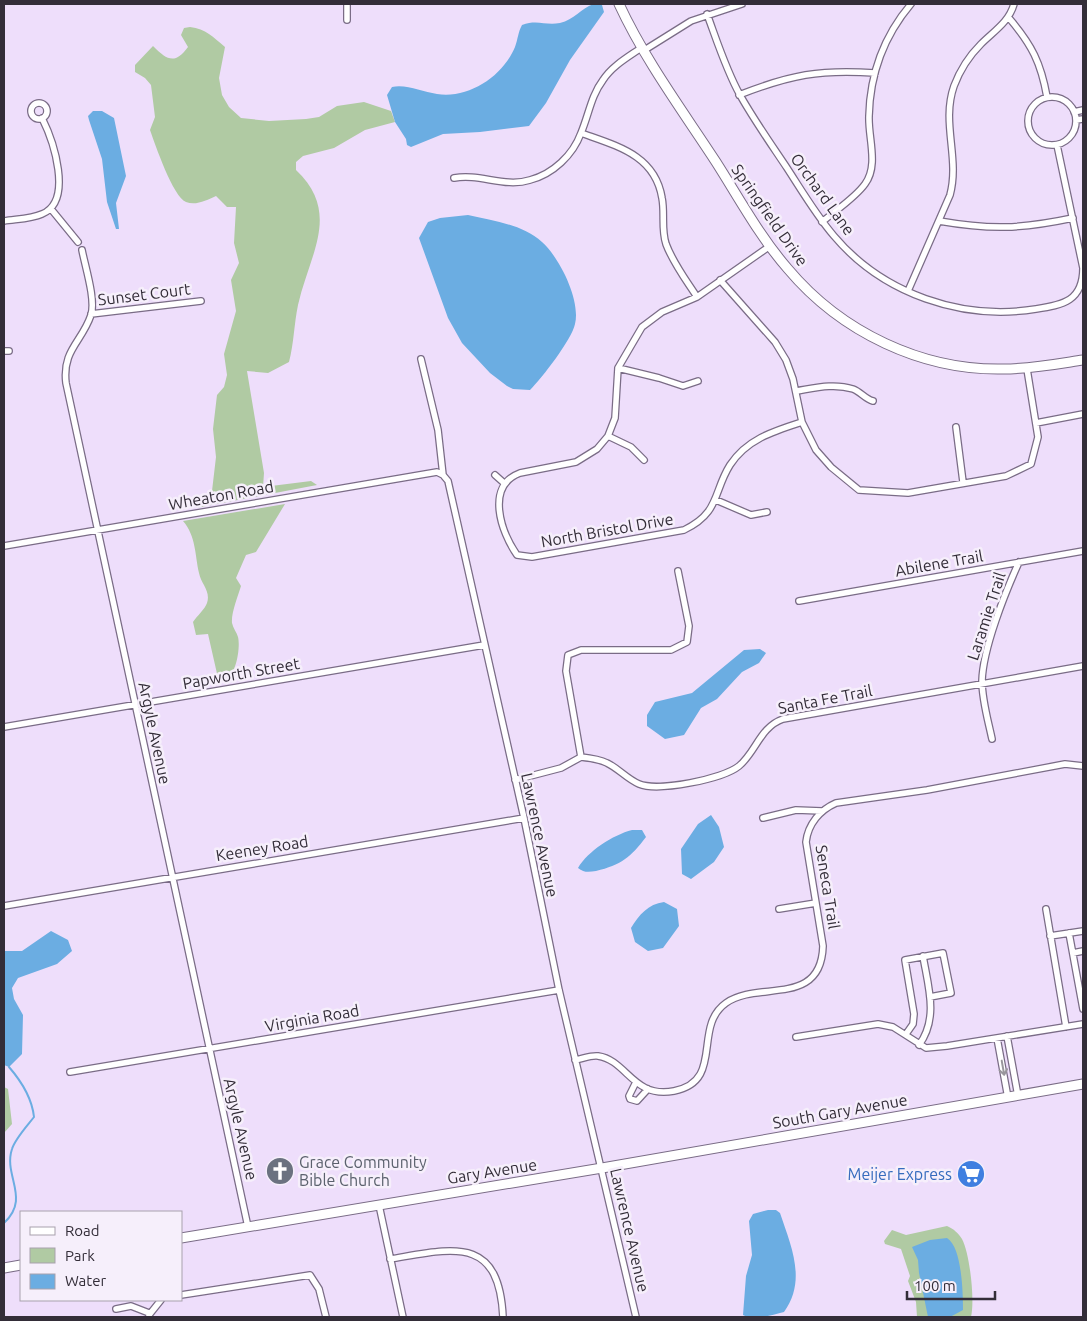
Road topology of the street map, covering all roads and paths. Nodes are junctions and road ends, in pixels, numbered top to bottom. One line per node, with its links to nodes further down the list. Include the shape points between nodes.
1 (347, 4): 8 (street)
2 (619, 4): 9 (main road, Springfield Drive)
3 (742, 4): 6 (street)
4 (911, 4): 10 (street, via 887,41)
5 (1014, 4): 7 (street)
6 (707, 14): 9 (street); 11 (street, Orchard Lane)
7 (1009, 18): 12 (street, via 1038,59); 23 (street, via 969,58 954,87 948,123 954,178)
8 (347, 20)
9 (642, 49): 18 (street, via 603,79 588,106); 27 (main road, Springfield Drive)
10 (875, 72): 11 (street, via 806,73); 25 (street, via 868,118 871,172 866,184)
11 (740, 94): 25 (street, Orchard Lane)
12 (1047, 97): 14 (street, via 1066,101); 19 (street, via 1030,113 1030,129 1041,142)
13 (1083, 110): 14 (street)
14 (1074, 112): 17 (street)
15 (42, 118): 21 (street, via 51,138 59,181)
16 (1083, 119): 17 (street)
17 (1076, 120): 19 (street, via 1068,139)
18 (581, 133): 20 (street, via 562,162 537,178 508,183 464,176); 31 (street, via 633,153 644,160 654,174 663,200 666,244)
19 (1057, 145): 22 (street)
20 (454, 178)
21 (51, 209): 24 (street, via 41,215); 26 (street)
22 (1073, 218): 23 (street, via 1009,228 978,228); 30 (street, Orchard Lane, via 1083,268 1082,283 1074,296 1057,306 1022,312 994,312 946,305)
23 (939, 220): 30 (street)
24 (4, 221)
25 (822, 222): 30 (street, Orchard Lane, via 855,257 879,276)
26 (78, 242)
27 (770, 246): 29 (street); 37 (main road, Springfield Drive, via 823,304 852,326 886,344 945,363 994,369)
28 (82, 250): 33 (street)
29 (720, 280): 31 (street); 39 (street, via 775,342 790,368)
30 (908, 291)
31 (697, 297): 36 (street, via 666,309 648,321)
32 (201, 301): 33 (street, Sunset Court)
33 (92, 314): 53 (street, Argyle Avenue, via 69,353 65,374)
34 (421, 359): 47 (street, Lawrence Avenue, via 438,430)
35 (1083, 360): 37 (main road, Springfield Drive)
36 (618, 368): 38 (street, via 684,386); 45 (street, via 616,411)
37 (1026, 368): 43 (street)
38 (698, 381)
39 (796, 391): 40 (street, via 840,387 856,390 865,399); 42 (street)
40 (874, 401)
41 (1083, 414): 43 (street)
42 (802, 422): 49 (street, via 816,450 859,490 908,493); 51 (street, North Bristol Drive, via 768,433 747,446 730,466)
43 (1036, 423): 49 (street, via 1038,438 1031,464 1006,476)
44 (956, 426): 49 (street)
45 (608, 436): 46 (street, via 631,447); 50 (street, via 590,454 576,462 520,473)
46 (644, 460)
47 (443, 475): 53 (street, Wheaton Road, via 437,472); 59 (street, Lawrence Avenue, via 448,481)
48 (495, 475): 50 (street)
49 (964, 482)
50 (504, 483): 51 (street, North Bristol Drive, via 499,502 506,537 517,555 537,557 672,534 696,524)
51 (716, 500): 52 (street, via 751,515)
52 (767, 512)
53 (99, 530): 54 (street, Wheaton Road); 62 (street, Argyle Avenue)
54 (4, 546)
55 (1083, 551): 56 (street, Abilene Trail)
56 (1019, 562): 58 (street, Abilene Trail); 61 (street, Laramie Trail, via 984,664)
57 (678, 571): 65 (street, via 689,626 687,642 671,650 581,650 568,655 566,671)
58 (799, 601)
59 (484, 645): 62 (street, Papworth Street); 67 (street, Lawrence Avenue)
60 (1083, 666): 61 (street, Santa Fe Trail)
61 (982, 683): 64 (street, Laramie Trail); 65 (street, Santa Fe Trail, via 779,720 767,728 739,766 716,777 659,787 646,786 634,782 609,764)
62 (135, 706): 63 (street, Papworth Street); 71 (street, Argyle Avenue)
63 (4, 727)
64 (992, 739)
65 (581, 757): 67 (street, via 561,768)
66 (1083, 766): 68 (street, via 1056,765 935,789 836,803)
67 (514, 780): 69 (street, Lawrence Avenue)
68 (822, 811): 70 (street, via 789,811); 72 (street, Seneca Trail, via 809,828 806,842)
69 (524, 818): 71 (street, Keeney Road); 82 (street, Lawrence Avenue)
70 (763, 818)
71 (172, 877): 73 (street, Keeney Road); 92 (street, Argyle Avenue)
72 (816, 903): 74 (street); 97 (street, Seneca Trail, via 823,946 821,962 815,973 795,987 726,1003 714,1014 708,1031 707,1057 702,1073 688,1086 675,1091)
73 (4, 906)
74 (779, 909)
75 (1046, 909): 78 (street)
76 (1083, 931): 77 (street)
77 (1069, 933): 78 (street); 80 (street)
78 (1050, 936): 86 (street)
79 (1083, 951): 80 (street)
80 (1073, 953): 84 (street)
81 (923, 956): 83 (street); 83 (street, via 943,953 950,993); 87 (street, via 905,960 914,1014 913,1024)
82 (559, 990): 92 (street, Virginia Road); 93 (street, Lawrence Avenue)
83 (930, 997): 91 (street, via 930,1027)
84 (1083, 1008)
85 (1083, 1024): 86 (street)
86 (1066, 1027): 88 (street)
87 (906, 1034): 89 (street, via 878,1024); 91 (street)
88 (1007, 1036): 90 (street); 98 (street)
89 (796, 1037)
90 (997, 1038): 91 (street, via 926,1048); 98 (street, one-way to 98)
91 (920, 1045)
92 (208, 1049): 94 (street, Virginia Road); 101 (street, Argyle Avenue)
93 (575, 1060): 95 (street, Seneca Trail, via 596,1056 608,1059); 99 (street, Lawrence Avenue)
94 (70, 1072)
95 (636, 1082): 97 (street, Seneca Trail); 97 (street, via 630,1099 637,1101)
96 (1083, 1084): 98 (main road, South Gary Avenue)
97 (648, 1089)
98 (1013, 1097): 99 (main road, South Gary Avenue)
99 (602, 1168): 100 (main road, Gary Avenue); 113 (street, Lawrence Avenue)
100 (379, 1205): 101 (main road, Gary Avenue); 103 (street)
101 (248, 1227): 102 (main road, Gary Avenue)
102 (182, 1238)
103 (390, 1259): 111 (street); 112 (street, via 450,1250 477,1256 494,1272 499,1282)
104 (20, 1265): 105 (main road)
105 (4, 1268)
106 (182, 1295): 110 (street, via 310,1275 322,1294)
107 (160, 1301): 109 (street)
108 (116, 1310): 109 (street, via 131,1306)
109 (149, 1315)
110 (326, 1317)
111 (403, 1317)
112 (503, 1317)
113 (636, 1317)

